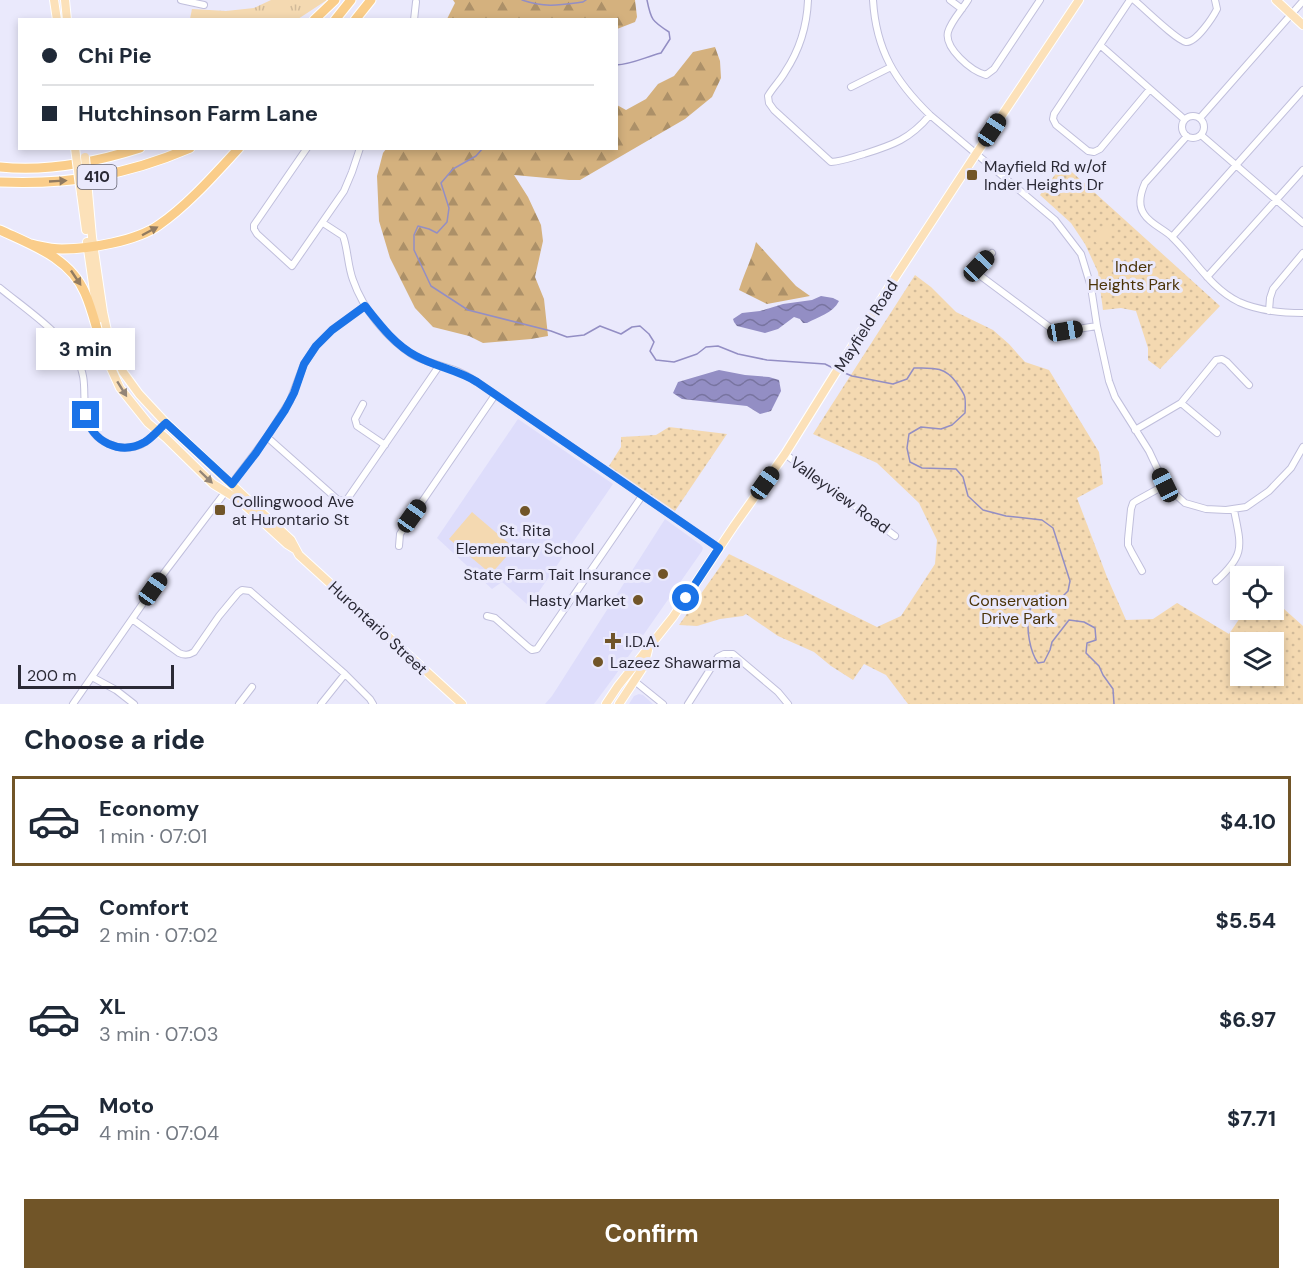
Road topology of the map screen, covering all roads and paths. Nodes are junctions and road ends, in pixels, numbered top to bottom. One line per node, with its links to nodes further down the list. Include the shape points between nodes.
1 (54, 0): 21 (main road)
2 (65, 0): 22 (main road)
3 (181, 0): 18 (street)
4 (335, 0): 23 (highway)
5 (351, 0): 24 (highway)
6 (371, 0): 25 (highway)
7 (808, 0): 33 (street, via 797,48 768,98 774,110 829,161 837,162 895,144 913,134)
8 (873, 0): 29 (street, via 880,44)
9 (950, 0): 19 (street)
10 (968, 0): 19 (street)
11 (1040, 0): 19 (street, via 986,75 964,62 948,42 950,28)
12 (1079, 0): 46 (main road, Mayfield Road)
13 (1132, 0): 14 (street, via 1186,42 1193,40 1212,18 1217,9); 28 (street)
14 (1215, 0)
15 (1276, 0): 20 (main road)
16 (1303, 1): 20 (street)
17 (416, 2): 26 (street)
18 (204, 5)
19 (963, 9)
20 (1292, 15): 27 (main road); 34 (street)
21 (57, 18)
22 (67, 18)
23 (316, 18)
24 (337, 18)
25 (357, 18)
26 (414, 18)
27 (1303, 25)
28 (1100, 45): 31 (street); 31 (street, via 1054,114 1056,125 1094,152)
29 (891, 67): 30 (street); 33 (street, via 913,99)
30 (851, 87)
31 (1150, 89): 35 (street)
32 (1303, 90): 48 (street)
33 (930, 115): 46 (street)
34 (1200, 118): 35 (street, via 1194,115); 36 (street, via 1204,128)
35 (1184, 119): 37 (street, via 1181,126)
36 (1201, 135): 37 (street); 48 (street)
37 (1186, 136): 57 (street, via 1141,192 1143,214)
38 (75, 150): 52 (main road, Hurontario Street, bridge)
39 (118, 150): 47 (highway)
40 (133, 150): 47 (highway, 410)
41 (185, 150): 51 (highway, 410, one-way to 41, via 84,179 141,167)
42 (237, 150): 59 (highway, one-way to 42, via 150,231 178,210)
43 (306, 150): 54 (street, via 254,229 292,266)
44 (359, 150): 54 (street, via 344,191)
45 (85, 151): 52 (main road, Hurontario Street, bridge)
46 (976, 154): 67 (street, via 1055,220 1081,254 1092,287); 81 (main road, Mayfield Road)
47 (69, 165): 49 (highway, 410)
48 (1236, 165): 53 (street); 57 (street)
49 (0, 167)
50 (1303, 170): 53 (street)
51 (0, 182)
52 (85, 193): 59 (main road, Hurontario Street)
53 (1277, 200): 55 (street); 62 (street)
54 (323, 223): 64 (street, via 343,236 353,279)
55 (1303, 223)
56 (0, 230): 58 (highway)
57 (1172, 237): 62 (street)
58 (30, 244): 59 (highway, via 62,249); 68 (highway, one-way to 68, via 57,258 79,280)
59 (91, 246): 68 (main road, Hurontario Street); 74 (main road, Hurontario Street, via 113,350 133,386)
60 (992, 253): 67 (street, via 979,266 978,274 1052,329)
61 (1303, 253): 65 (street, via 1273,289)
62 (1207, 277): 65 (street, via 1239,302)
63 (0, 288): 76 (street, via 70,348 84,379 87,422 98,438 125,448 145,442)
64 (365, 306): 69 (street, via 404,348); 78 (street, via 316,346 304,364 290,401)
65 (1269, 311): 66 (street)
66 (1303, 313)
67 (1097, 326): 75 (street, via 1109,381)
68 (104, 351): 76 (main road, Hurontario Street, one-way to 76, via 124,395)
69 (439, 366): 71 (street, via 457,371); 79 (street)
70 (1249, 385): 72 (street, via 1227,362 1216,360)
71 (495, 395): 85 (street); 88 (street, via 400,534)
72 (1181, 403): 75 (street); 77 (street)
73 (363, 404): 79 (street, via 355,419 357,426)
74 (166, 423): 76 (street); 82 (main road, Hurontario Street)
75 (1135, 430): 83 (street)
76 (158, 431): 84 (main road, Hurontario Street, one-way to 84)
77 (1217, 433)
78 (267, 437): 79 (street, via 342,501); 82 (street)
79 (385, 445)
80 (1303, 447): 86 (street, via 1291,468 1269,492)
81 (785, 454): 87 (street, Valleyview Road); 89 (main road, Mayfield Road)
82 (232, 484): 84 (street); 90 (main road, Hurontario Street)
83 (1165, 485): 86 (street, via 1185,503); 91 (street, via 1133,503 1131,509 1128,545)
84 (226, 492): 90 (main road, Hurontario Street); 94 (street)
85 (642, 496): 89 (street); 93 (street, via 537,649 532,650 495,618)
86 (1234, 510): 92 (street, via 1241,542 1230,568)
87 (895, 536)
88 (399, 546)
89 (719, 548): 95 (main road, Mayfield Road)
90 (297, 550): 106 (main road, Hurontario Street)
91 (1142, 571)
92 (1215, 581)
93 (487, 616)
94 (132, 619): 96 (street, via 179,653 188,655 238,593 246,590); 98 (street)
95 (648, 648): 97 (main road, Mayfield Road); 99 (main road, Mayfield Road, via 644,666)
96 (345, 674): 104 (street); 105 (street)
97 (627, 675): 99 (street); 107 (main road, Mayfield Road)
98 (92, 677): 101 (street); 102 (street)
99 (635, 680): 108 (main road, Mayfield Road); 109 (street)
100 (252, 687): 103 (street)
101 (73, 704)
102 (134, 704)
103 (239, 704)
104 (321, 704)
105 (373, 704)
106 (462, 704)
107 (606, 704)
108 (619, 704)
109 (663, 704)
110 (688, 704): 111 (street, via 718,657 733,654)
111 (788, 704)

